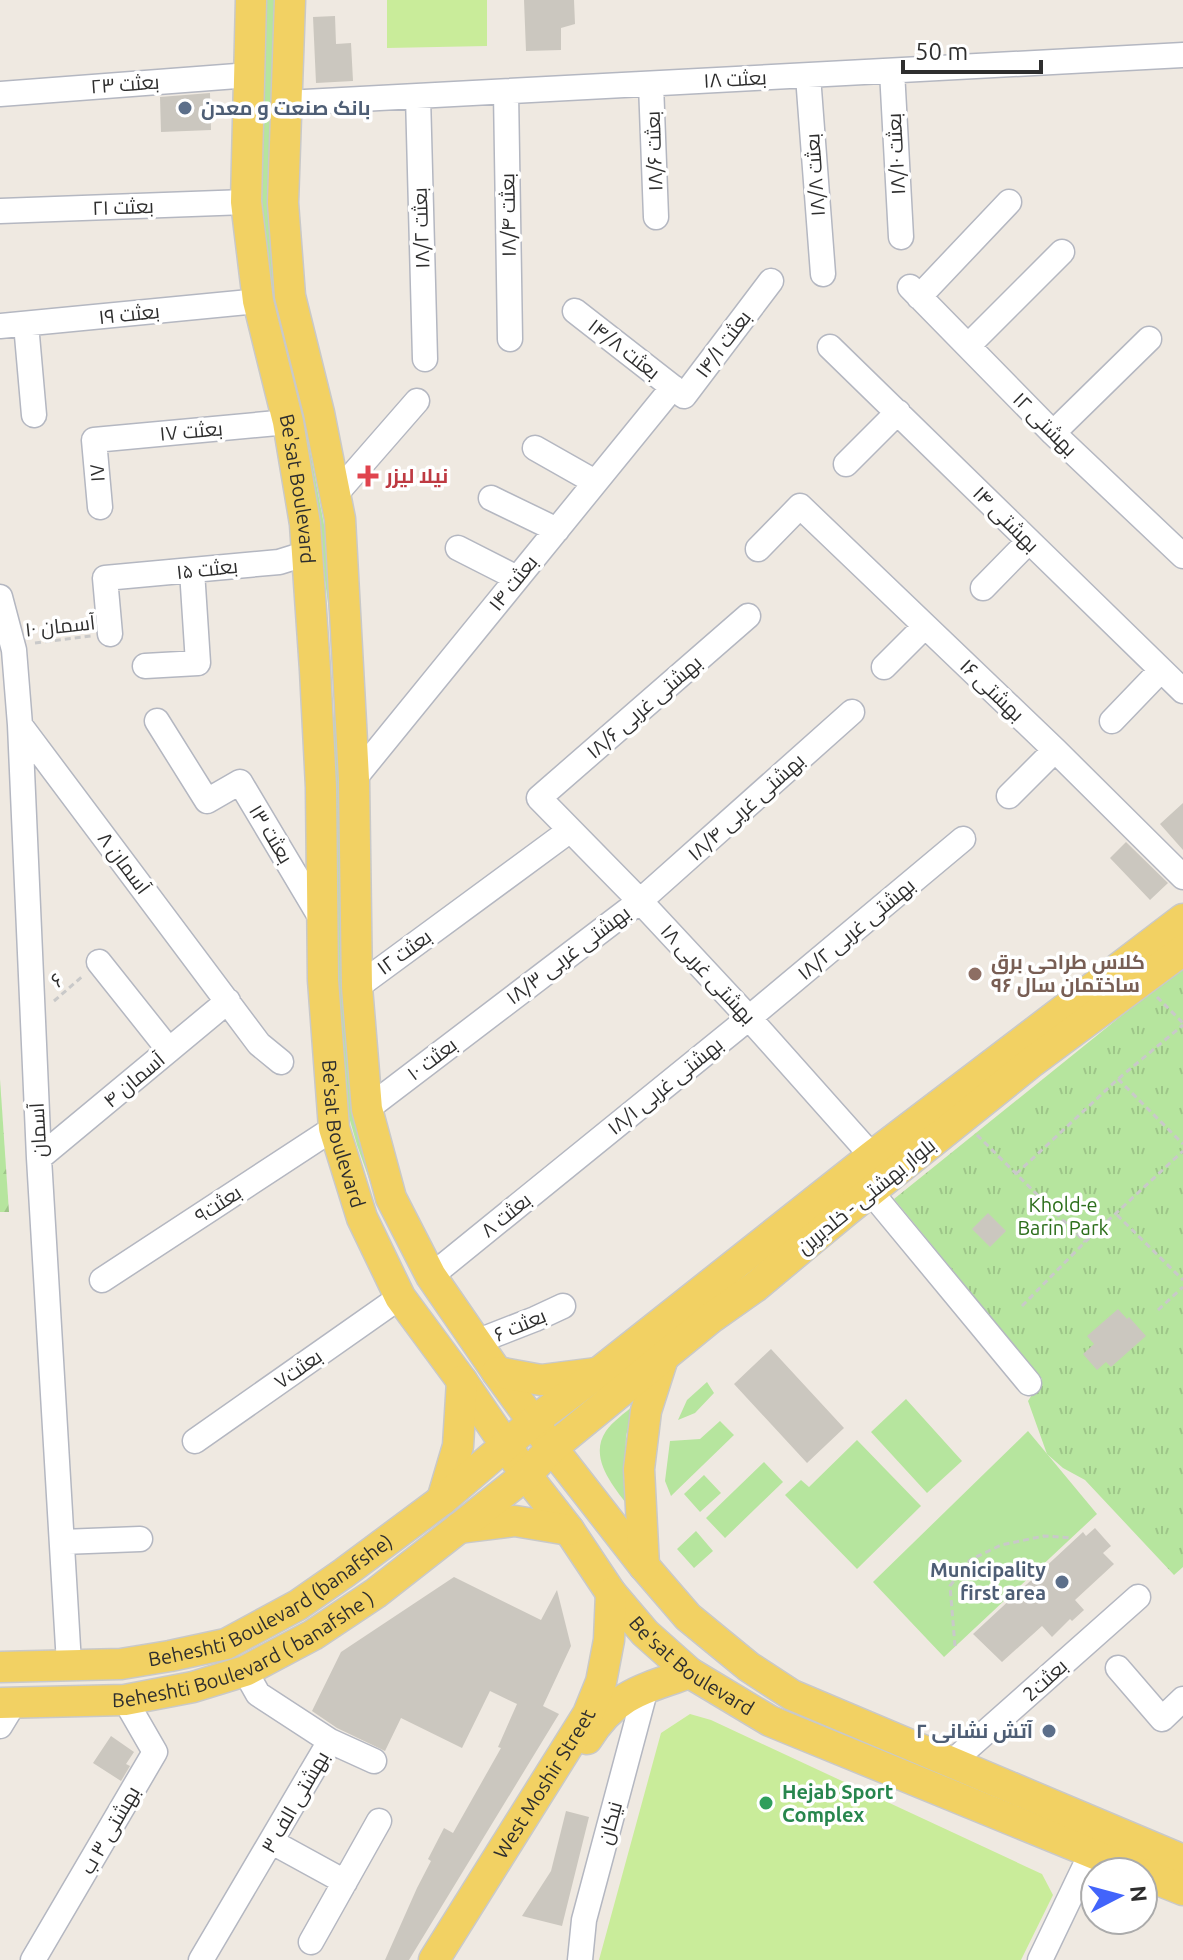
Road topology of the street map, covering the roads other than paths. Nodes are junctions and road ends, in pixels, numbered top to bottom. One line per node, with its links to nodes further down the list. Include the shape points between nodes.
1 (251, 0): 5 (main road, Be'sat Boulevard)
2 (290, 0): 11 (main road, Be'sat Boulevard)
3 (1183, 55): 4 (street, بعثت ۱۸)
4 (892, 71): 6 (street, بعثت ۱۸); 16 (street, ۱۸/۱۰ بعثت)
5 (250, 75): 9 (street, ۲۳ بعثت); 12 (main road, Be'sat Boulevard)
6 (808, 76): 7 (street, بعثت ۱۸); 18 (street, ۱۸/۸ بعثت)
7 (651, 84): 8 (street, بعثت ۱۸); 15 (street, ۱۸/۶ بعثت)
8 (506, 92): 10 (street, بعثت ۱۸); 24 (street, ۱۸/۴ بعثت)
9 (0, 94)
10 (418, 96): 11 (street, بعثت ۱۸); 28 (street, ۱۸/۲ بعثت)
11 (286, 103): 39 (main road, Be'sat Boulevard, via 283,203 290,296)
12 (246, 202): 14 (street, ۲۱ بعثت); 20 (main road, Be'sat Boulevard)
13 (1009, 202): 26 (street, ۱۲ بهشتی, via 915,292)
14 (0, 211)
15 (656, 217)
16 (901, 237)
17 (1062, 252): 26 (street)
18 (823, 274)
19 (771, 281): 29 (street, ۱۴/۱ بعثت, via 684,396)
20 (258, 301): 22 (street, بعثت ۱۹); 33 (main road, Be'sat Boulevard)
21 (575, 311): 29 (street, ۱۴/۸ بعثت)
22 (26, 324): 23 (street, بعثت ۱۹); 32 (street)
23 (0, 326)
24 (510, 339)
25 (1149, 339): 34 (street)
26 (968, 346): 34 (street, ۱۲ بهشتی)
27 (830, 347): 31 (street, ۱۴ بهشتی)
28 (425, 359)
29 (673, 387): 38 (street, بعثت ۱۴)
30 (417, 401): 39 (street)
31 (898, 412): 37 (street); 43 (street, ۱۴ بهشتی)
32 (34, 415)
33 (288, 422): 35 (street, بعثت ۱۷); 47 (main road, Be'sat Boulevard)
34 (1053, 433): 48 (street, ۱۲ بهشتی)
35 (94, 440): 41 (street, ۱۷)
36 (535, 448): 38 (street)
37 (846, 464)
38 (595, 482): 42 (street, بعثت ۱۴)
39 (335, 495): 46 (main road, Be'sat Boulevard)
40 (491, 498): 42 (street)
41 (100, 507)
42 (557, 530): 50 (street, بعثت ۱۴)
43 (1029, 541): 51 (street); 58 (street, ۱۴ بهشتی)
44 (458, 548): 50 (street)
45 (758, 549): 54 (street, ۱۶ بهشتی, via 800,506)
46 (343, 550): 47 (main road); 65 (main road, Be'sat Boulevard)
47 (308, 553): 49 (street, بعثت ۱۵, via 279,562); 72 (main road, Be'sat Boulevard, via 321,787)
48 (1183, 556)
49 (192, 571): 55 (street, بعثت ۱۵, via 105,578); 56 (street, via 198,663)
50 (517, 578): 65 (street, بعثت ۱۴)
51 (983, 588)
52 (0, 597): 63 (street, آسمان, via 12,645)
53 (748, 616): 67 (street, بهشتی غربی ۱۸/۶)
54 (925, 626): 57 (street); 64 (street, ۱۶ بهشتی)
55 (110, 634)
56 (145, 666)
57 (884, 667)
58 (1161, 670): 59 (street, ۱۴ بهشتی); 62 (street)
59 (1183, 691)
60 (852, 712): 71 (street, بهشتی غربی ۱۸/۴)
61 (157, 721): 72 (street, ۱۳ بعثت, via 207,801 240,782)
62 (1112, 721)
63 (20, 725): 77 (street, ۸ آسمان); 86 (street, آسمان)
64 (1055, 750): 66 (street); 70 (street, ۱۶ بهشتی)
65 (354, 779): 76 (main road, Be'sat Boulevard)
66 (1009, 796)
67 (539, 798): 68 (street, بهشتی غربی ۱۸)
68 (569, 831): 71 (street, بهشتی غربی ۱۸); 76 (street, ۱۲ بعثت)
69 (963, 839): 79 (street, بهشتی غربی ۱۸/۲)
70 (1183, 877)
71 (640, 901): 78 (street, بهشتی غربی ۱۸/۳); 79 (street, بهشتی غربی ۱۸)
72 (321, 918): 83 (main road, Be'sat Boulevard)
73 (1183, 919): 85 (main road, بلوار بهشتی - خلدبرین)
74 (1183, 950): 87 (main road, بلوار بهشتی - خلدبرین)
75 (99, 962): 80 (street)
76 (357, 987): 82 (main road, Be'sat Boulevard)
77 (228, 1001): 80 (street, ۴ آسمان); 81 (street, ۸ آسمان, via 259,1044)
78 (497, 1009): 82 (street, ۱۰ بعثت)
79 (749, 1018): 84 (street, بهشتی غربی ۱۸/۱); 85 (street, بهشتی غربی ۱۸)
80 (169, 1050): 86 (street, ۴ آسمان)
81 (281, 1062)
82 (367, 1109): 88 (main road, Be'sat Boulevard)
83 (334, 1128): 89 (main road, Be'sat Boulevard); 91 (street, بعثت۹)
84 (581, 1154): 90 (street, ۸ بعثت)
85 (872, 1156): 94 (main road, بلوار بهشتی - خلدبرین)
86 (39, 1158): 110 (street, آسمان)
87 (870, 1191): 94 (main road, بلوار بهشتی - خلدبرین, via 755,1287); 100 (street)
88 (394, 1204): 89 (main road); 90 (main road, Be'sat Boulevard)
89 (362, 1218): 92 (main road, Be'sat Boulevard)
90 (431, 1276): 95 (main road, Be'sat Boulevard)
91 (102, 1280)
92 (400, 1297): 99 (main road, Be'sat Boulevard); 102 (street, بعثت۷)
93 (563, 1306): 95 (street, ۶ بعثت)
94 (702, 1308): 96 (main road, بلوار بهشتی - خلدبرین); 98 (main road, بلوار بهشتی - خلدبرین)
95 (476, 1342): 97 (main road, Be'sat Boulevard)
96 (663, 1358): 104 (main road, بلوار بهشتی - خلدبرین); 111 (main road, via 646,1411 639,1469)
97 (497, 1372): 98 (main road, via 541,1380); 101 (main road, Be'sat Boulevard)
98 (598, 1373): 101 (main road, بلوار بهشتی - خلدبرین)
99 (462, 1381): 103 (main road, Be'sat Boulevard); 106 (main road, via 458,1446)
100 (1029, 1383)
101 (534, 1421): 103 (main road, Beheshti Boulevard (banafshe)); 104 (main road, Be'sat Boulevard)
102 (195, 1441)
103 (505, 1445): 105 (main road, Be'sat Boulevard); 106 (main road, Beheshti Boulevard (banafshe))
104 (552, 1448): 105 (main road, بلوار بهشتی - خلدبرین); 111 (main road, Be'sat Boulevard)
105 (526, 1475): 107 (main road, Beheshti Boulevard ( banafshe )); 108 (main road, Be'sat Boulevard)
106 (442, 1500): 114 (main road, Beheshti Boulevard (banafshe), via 298,1605 226,1644 121,1664)
107 (459, 1528): 108 (main road, via 515,1521); 117 (main road, Beheshti Boulevard ( banafshe ), via 376,1593)
108 (569, 1530): 112 (main road, Be'sat Boulevard)
109 (140, 1539): 110 (street)
110 (62, 1542): 114 (street, آسمان)
111 (644, 1566): 125 (main road, Be'sat Boulevard, via 688,1617 792,1695)
112 (611, 1593): 118 (main road, Be'sat Boulevard); 119 (main road, West Moshir Street, via 609,1640)
113 (1138, 1597): 125 (street, 2بعثت)
114 (69, 1664): 115 (main road, Beheshti Boulevard (banafshe))
115 (0, 1667)
116 (1118, 1668): 120 (street, via 1162,1719)
117 (245, 1671): 121 (main road, Beheshti Boulevard ( banafshe )); 123 (street, بهشتی الف ۳, via 258,1694)
118 (690, 1673): 119 (main road, West Moshir Street); 127 (main road, Be'sat Boulevard, via 770,1721)
119 (623, 1690): 137 (main road, West Moshir Street, via 588,1714); 138 (main road, West Moshir Street, via 597,1722); 139 (street, نیکان)
120 (1183, 1699)
121 (125, 1700): 122 (main road, Beheshti Boulevard ( banafshe )); 135 (street, بهشتی ۳ ب, via 155,1752)
122 (5, 1710)
123 (330, 1741): 124 (street); 128 (street, بهشتی الف ۳)
124 (374, 1761)
125 (952, 1762): 127 (main road, Be'sat Boulevard)
126 (379, 1821): 132 (street)
127 (1098, 1839): 129 (main road, Be'sat Boulevard); 130 (main road, Be'sat Boulevard); 140 (street)
128 (272, 1842): 132 (street); 136 (street, بهشتی الف ۳)
129 (1120, 1856)
130 (1183, 1860)
131 (1159, 1880): 133 (main road, Be'sat Boulevard)
132 (345, 1882): 134 (street)
133 (1183, 1890)
134 (311, 1942)
135 (33, 1960)
136 (201, 1960)
137 (434, 1960)
138 (448, 1960)
139 (580, 1960)
140 (1040, 1960)

